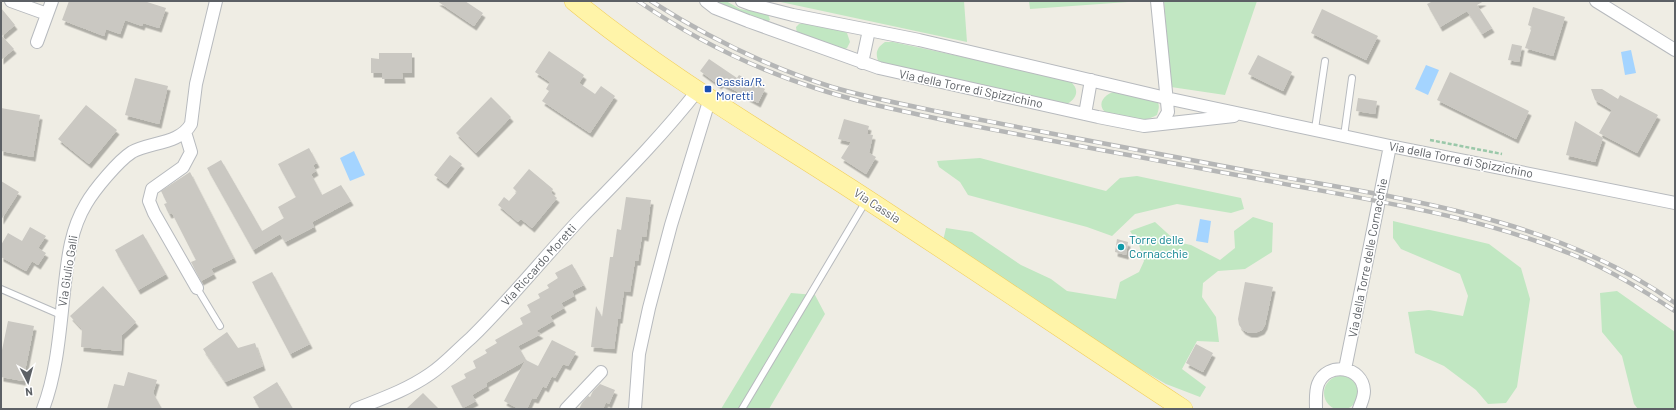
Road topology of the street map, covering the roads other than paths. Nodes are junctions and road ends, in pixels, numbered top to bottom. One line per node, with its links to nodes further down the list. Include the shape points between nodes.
1 (11, 1): 9 (street)
2 (52, 1): 9 (street)
3 (216, 1): 25 (street, via 196,84 190,124)
4 (574, 1): 19 (main road, Via Cassia, via 616,34)
5 (706, 1): 12 (street, Via della Torre di Spizzichino, via 715,8)
6 (742, 1): 10 (street, Via della Torre di Spizzichino)
7 (1157, 1): 20 (street)
8 (1596, 1): 14 (street)
9 (47, 14): 13 (street)
10 (793, 15): 11 (street, Via della Torre di Spizzichino); 12 (street)
11 (869, 30): 16 (street); 18 (street, Via della Torre di Spizzichino)
12 (784, 35): 16 (street, Via della Torre di Spizzichino)
13 (37, 42)
14 (1675, 50)
15 (1325, 61): 24 (lane)
16 (862, 63): 21 (street, Via della Torre di Spizzichino, via 899,74)
17 (1352, 78): 26 (lane)
18 (1091, 80): 20 (street, Via della Torre di Spizzichino); 21 (street)
19 (704, 94): 28 (main road, Via Cassia); 39 (street, Via Riccardo Moretti, via 674,121 581,218 498,311 450,358 407,388); 41 (street, via 649,308 640,354)
20 (1166, 98): 22 (street, Via della Torre di Spizzichino); 23 (street, via 1168,112)
21 (1085, 114): 23 (street, Via della Torre di Spizzichino, via 1144,126)
22 (1247, 114): 23 (street, Via della Torre di Spizzichino); 24 (street, Via della Torre di Spizzichino)
23 (1161, 124)
24 (1315, 129): 26 (street, Via della Torre di Spizzichino)
25 (184, 132): 30 (street, via 191,152 183,167 152,189 149,201); 32 (street, Via Giulio Galli, via 130,153 86,203 69,248)
26 (1344, 136): 27 (street, Via della Torre di Spizzichino)
27 (1390, 146): 29 (street, Via della Torre di Spizzichino); 34 (street, Via della Torre delle Cornacchie)
28 (867, 200): 42 (lane); 43 (main road, Via Cassia)
29 (1675, 203)
30 (197, 288): 33 (lane)
31 (1, 289): 32 (lane)
32 (61, 315): 38 (street, Via Giulio Galli, via 54,367)
33 (220, 326)
34 (1345, 369): 36 (street, via 1325,374 1317,386); 37 (street, via 1352,372 1362,383 1364,398)
35 (601, 372): 40 (street)
36 (1316, 393): 44 (street); 45 (street)
37 (1359, 408)
38 (43, 409)
39 (356, 409)
40 (566, 409)
41 (635, 409)
42 (742, 409)
43 (1183, 409)
44 (1316, 409)
45 (1323, 409)

